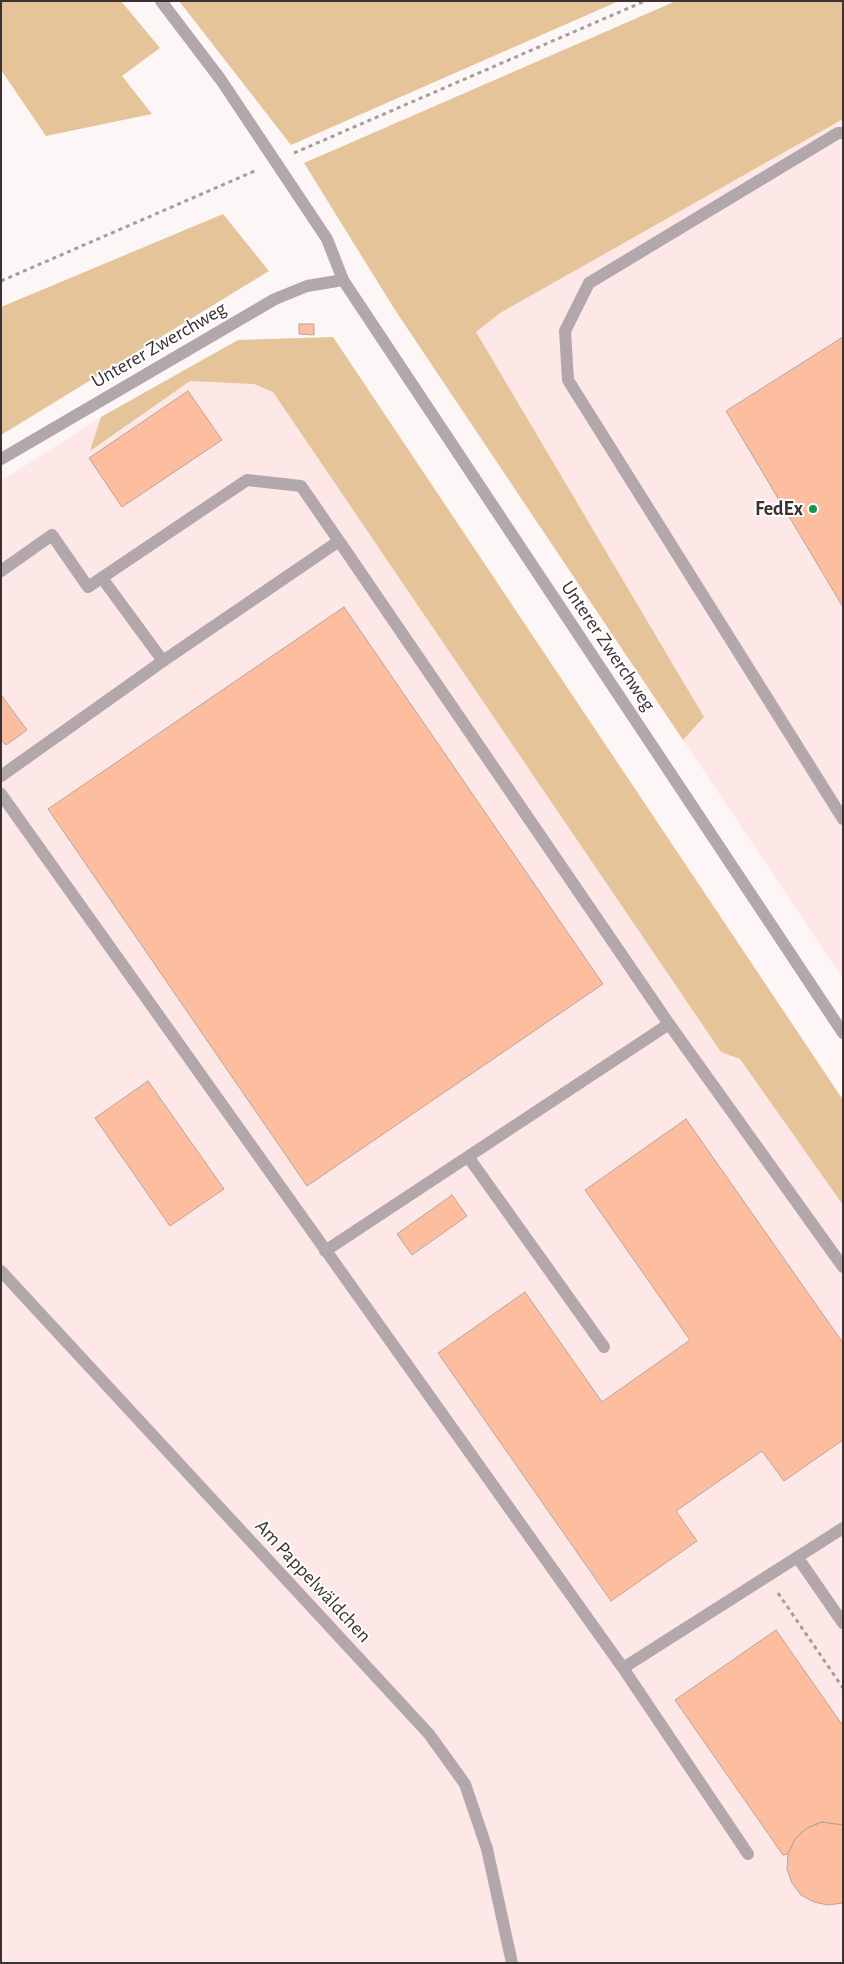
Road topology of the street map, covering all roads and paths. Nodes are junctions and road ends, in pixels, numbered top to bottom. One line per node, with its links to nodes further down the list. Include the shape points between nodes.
1 (161, 1): 6 (street, Unterer Zwerchweg, via 221,80 327,240)
2 (645, 1): 4 (path)
3 (843, 133): 15 (street, via 589,283 565,331 568,380)
4 (291, 155)
5 (264, 166): 7 (path)
6 (343, 280): 8 (street, Unterer Zwerchweg, via 307,286 275,299); 17 (street, Unterer Zwerchweg)
7 (1, 281)
8 (1, 459)
9 (339, 541): 11 (street, via 302,486 247,480); 12 (street); 16 (street)
10 (1, 571): 11 (street, via 52,536 88,587)
11 (102, 578): 12 (street)
12 (163, 661): 13 (street)
13 (1, 776)
14 (1, 794): 19 (street)
15 (843, 819)
16 (669, 1024): 18 (street); 20 (street)
17 (843, 1033)
18 (469, 1158): 19 (street); 22 (street)
19 (326, 1251): 27 (street)
20 (843, 1266)
21 (1, 1271): 30 (street, Am Pappelwäldchen, via 434,1741 466,1784 487,1849)
22 (604, 1347)
23 (843, 1528): 24 (street)
24 (798, 1558): 25 (street); 26 (street)
25 (767, 1577): 27 (street); 28 (path)
26 (843, 1623)
27 (623, 1668): 29 (street)
28 (843, 1688)
29 (748, 1854)
30 (512, 1963)

